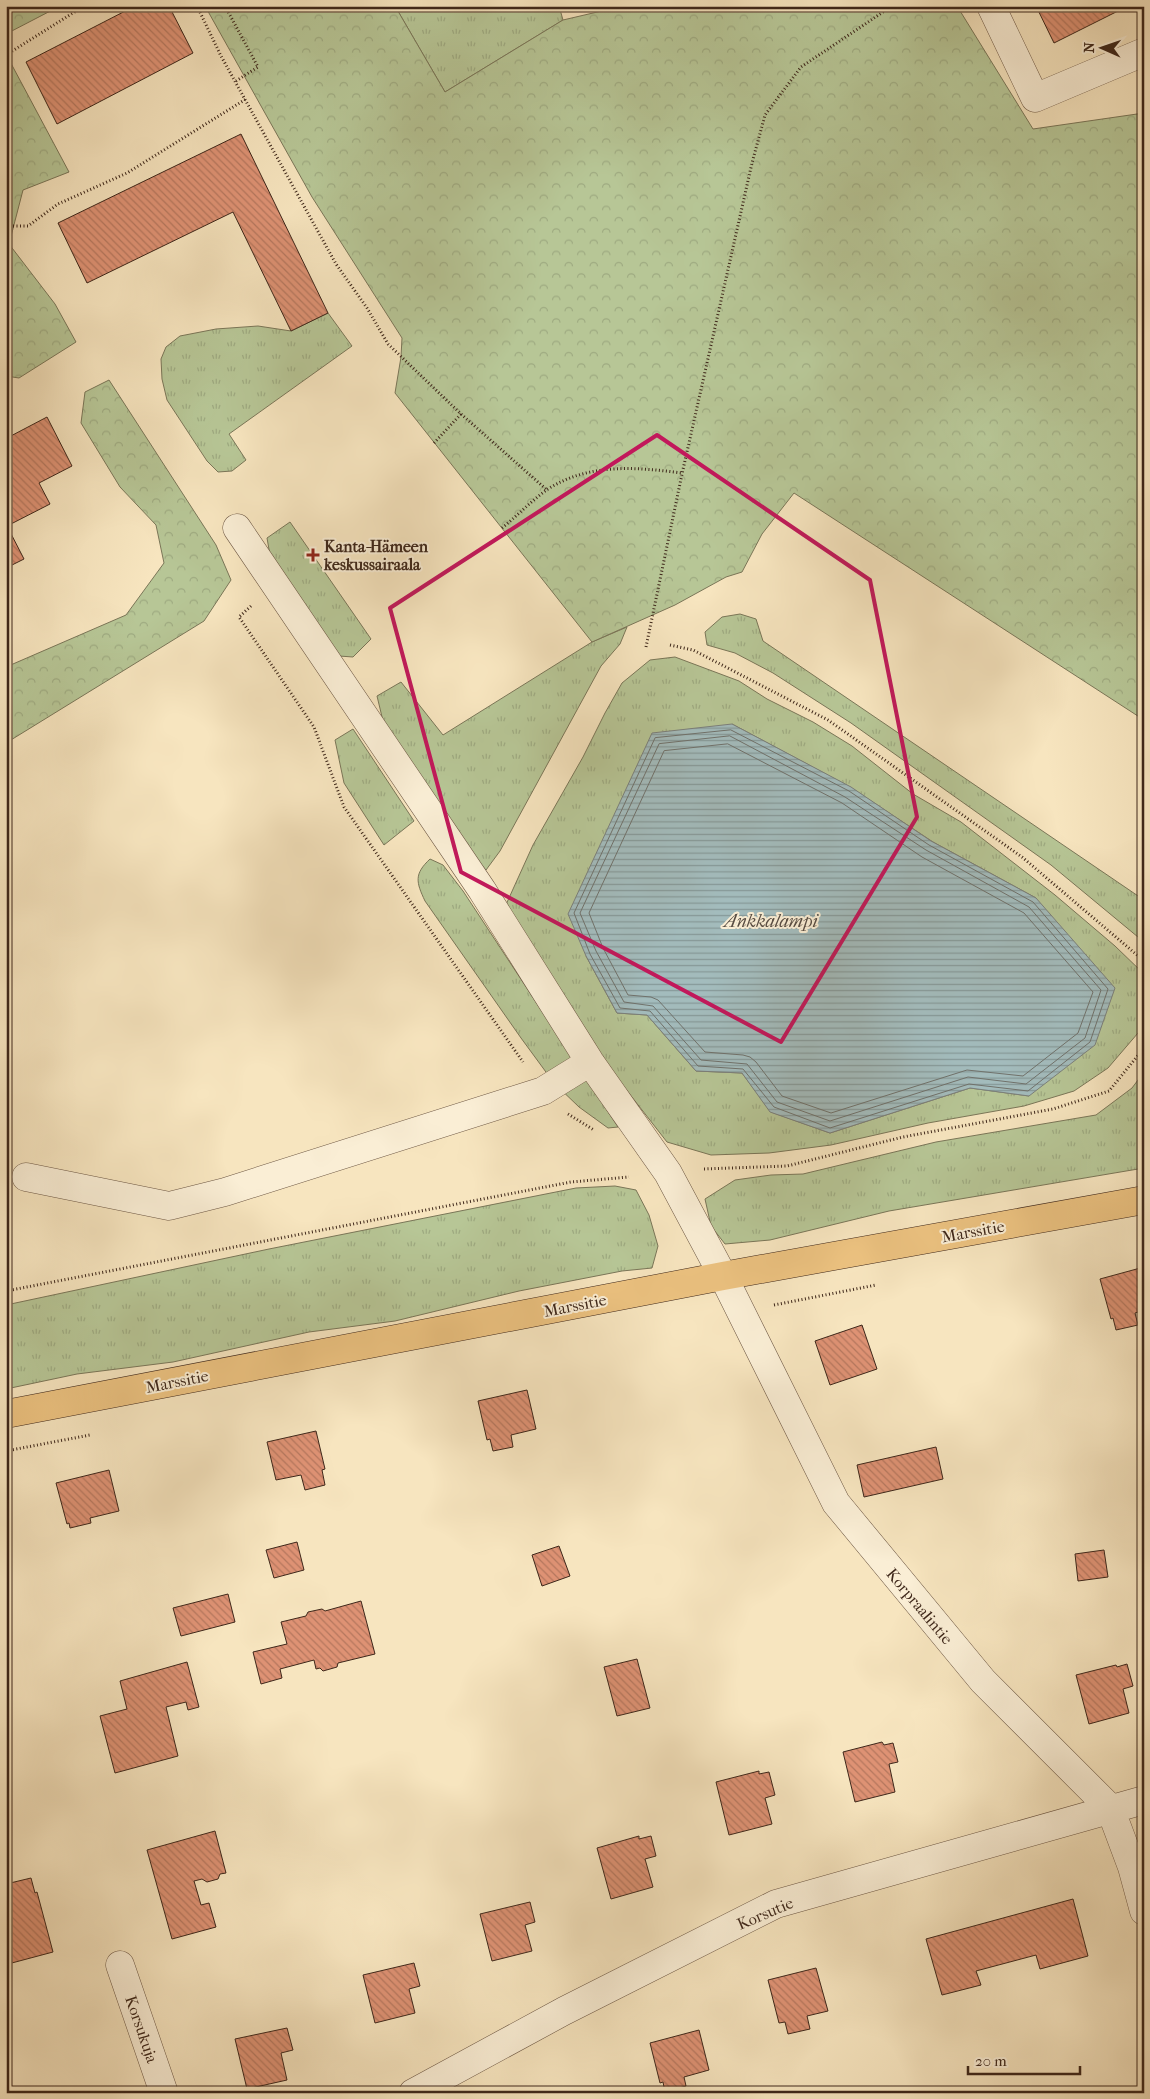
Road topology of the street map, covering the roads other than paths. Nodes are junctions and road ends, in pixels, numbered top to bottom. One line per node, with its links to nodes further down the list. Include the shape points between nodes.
1 (991, 6): 2 (street, via 1035,98)
2 (1144, 52)
3 (238, 528): 4 (street, Korpraalintie, via 482,890)
4 (590, 1062): 5 (street, via 543,1091 225,1192 169,1206); 7 (street, Korpraalintie, via 668,1173)
5 (26, 1176)
6 (1144, 1200): 7 (main road, Marssitie)
7 (723, 1276): 8 (main road, Marssitie); 10 (street, Korpraalintie, via 836,1503 983,1681)
8 (6, 1414)
9 (1144, 1800): 10 (street, Korsutie)
10 (1110, 1808): 11 (street, Korpraalintie); 14 (street, Korsutie, via 776,1904 564,2011)
11 (1144, 1911)
12 (120, 1965): 13 (street, Korsukuja)
13 (164, 2093)
14 (413, 2093)

